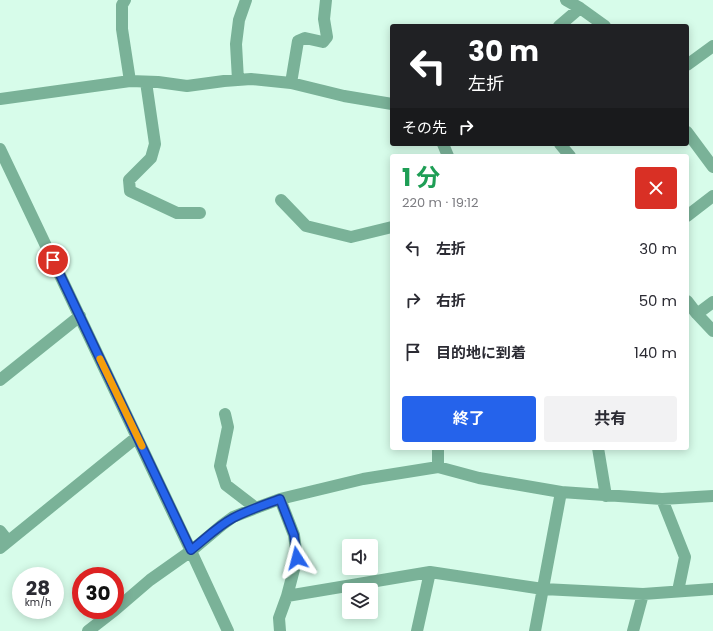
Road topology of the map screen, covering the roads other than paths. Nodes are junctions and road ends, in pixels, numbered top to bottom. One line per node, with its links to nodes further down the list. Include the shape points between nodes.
1 (125, 0): 11 (street, via 122,5 122,29)
2 (246, 0): 10 (street, via 239,20 236,44)
3 (326, 0): 13 (street, via 324,19 327,36 322,42 305,38 298,41)
4 (566, 0): 5 (street)
5 (580, 8): 6 (street); 7 (street)
6 (561, 24)
7 (602, 24)
8 (713, 46): 9 (street)
9 (689, 64)
10 (238, 80): 12 (street, via 187,86); 13 (street, via 251,78)
11 (130, 81): 12 (street); 14 (street)
12 (146, 82): 23 (street, via 155,144 151,158 129,180 130,191 177,213)
13 (290, 83): 15 (street)
14 (0, 99)
15 (390, 104)
16 (689, 135): 20 (street)
17 (562, 146): 19 (street)
18 (0, 149): 29 (street)
19 (568, 154)
20 (713, 167)
21 (713, 196): 24 (street)
22 (280, 200): 25 (street, via 306,226 351,237)
23 (200, 213)
24 (689, 214)
25 (390, 227)
26 (713, 302): 28 (street)
27 (689, 304): 28 (street)
28 (697, 314): 30 (street)
29 (80, 316): 31 (street); 33 (street)
30 (713, 331)
31 (0, 380)
32 (225, 414): 42 (street, via 228,427 220,466 226,485)
33 (137, 437): 44 (street); 45 (street)
34 (438, 450): 36 (street)
35 (598, 450): 38 (street)
36 (438, 467): 37 (street, via 479,478); 40 (street, via 363,479)
37 (561, 492): 38 (street); 47 (street)
38 (606, 496): 41 (street)
39 (713, 496): 41 (street)
40 (280, 499): 42 (street); 51 (street, via 294,535 297,558)
41 (662, 499): 49 (street, via 685,557)
42 (256, 508): 45 (street, via 228,521)
43 (0, 531): 44 (street)
44 (4, 544)
45 (191, 550): 52 (street); 55 (street)
46 (430, 572): 47 (street); 51 (street); 57 (street)
47 (543, 589): 50 (street); 58 (street)
48 (713, 589): 49 (street)
49 (678, 591): 50 (street)
50 (643, 594): 59 (street)
51 (287, 596): 56 (street, via 279,618)
52 (124, 602)
53 (103, 619): 54 (street)
54 (88, 631)
55 (228, 631)
56 (280, 631)
57 (418, 631)
58 (535, 631)
59 (633, 631)

